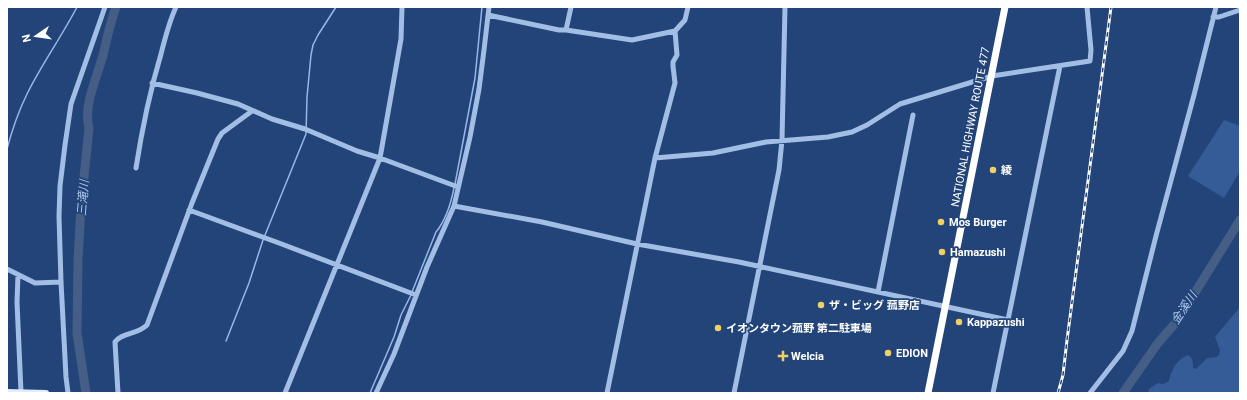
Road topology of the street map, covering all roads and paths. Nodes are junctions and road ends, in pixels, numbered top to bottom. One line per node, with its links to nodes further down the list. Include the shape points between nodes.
1 (106, 7): 33 (street, via 71,104 64,144 59,203)
2 (176, 7): 18 (street)
3 (402, 7): 22 (street, via 401,39)
4 (489, 7): 12 (street)
5 (571, 7): 14 (street)
6 (688, 7): 15 (street, via 685,20)
7 (785, 7): 21 (street)
8 (1005, 7): 17 (highway, NATIONAL HIGHWAY ROUTE 477)
9 (1087, 7): 16 (street, via 1090,61)
10 (1216, 7): 13 (street)
11 (1240, 10): 13 (street)
12 (488, 16): 14 (street); 25 (street, via 479,89)
13 (1213, 17): 49 (street, via 1134,324 1127,345)
14 (566, 30): 15 (street, via 632,40)
15 (675, 31): 23 (street, via 675,83)
16 (1060, 66): 17 (street); 37 (street)
17 (992, 76): 21 (street, via 900,104 852,132 828,137); 36 (highway, NATIONAL HIGHWAY ROUTE 477)
18 (152, 83): 19 (street, via 238,104); 24 (street)
19 (252, 111): 22 (street); 27 (street, via 222,133 218,139)
20 (913, 115): 34 (street)
21 (782, 140): 23 (street, via 713,153); 30 (street, via 779,170)
22 (380, 158): 25 (street); 29 (street)
23 (655, 158): 28 (street)
24 (136, 168)
25 (458, 187): 26 (street)
26 (454, 206): 28 (street, via 542,222); 35 (street)
27 (190, 210): 29 (street); 42 (street, via 147,325 139,332 121,336 115,342)
28 (637, 244): 30 (street); 45 (street)
29 (337, 265): 35 (street); 43 (street)
30 (760, 267): 34 (street); 46 (street)
31 (7, 269): 32 (street)
32 (18, 275): 33 (street, via 37,283); 39 (street)
33 (61, 282): 41 (street)
34 (878, 292): 36 (street)
35 (415, 295): 44 (street, via 394,354)
36 (945, 307): 37 (street); 47 (highway, NATIONAL HIGHWAY ROUTE 477)
37 (1008, 320): 48 (street)
38 (7, 392): 39 (main road)
39 (21, 392): 40 (main road)
40 (46, 393)
41 (68, 393)
42 (118, 393)
43 (285, 393)
44 (376, 393)
45 (607, 393)
46 (734, 393)
47 (928, 393)
48 (993, 393)
49 (1090, 393)

